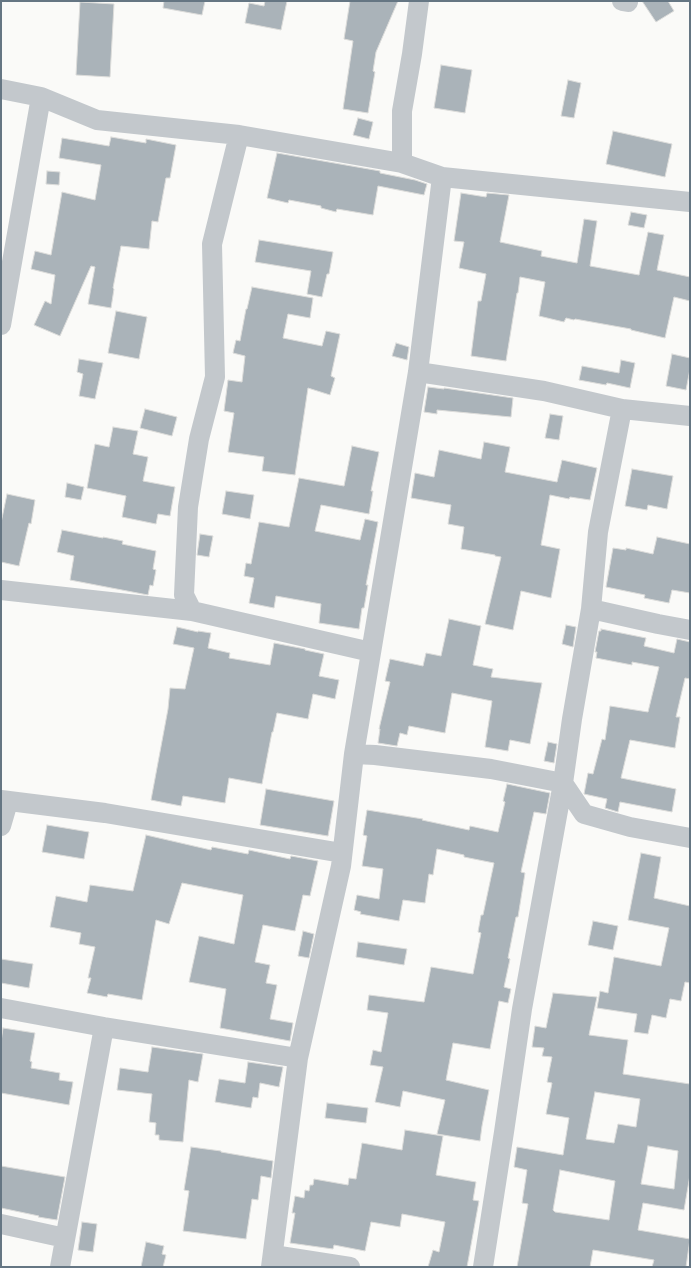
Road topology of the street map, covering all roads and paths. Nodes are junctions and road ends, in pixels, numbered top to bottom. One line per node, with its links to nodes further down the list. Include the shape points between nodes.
1 (419, 1): 5 (street, via 402,111)
2 (1, 89): 3 (street)
3 (41, 97): 4 (street, via 97,120); 8 (street)
4 (239, 135): 5 (street); 14 (street, via 212,244 215,377 199,439 188,507 184,595)
5 (402, 163): 6 (street)
6 (442, 177): 7 (street); 9 (street)
7 (690, 202)
8 (1, 325)
9 (418, 372): 10 (street, via 544,391); 16 (street)
10 (622, 409): 11 (street); 13 (street, via 598,532)
11 (690, 416)
12 (1, 590): 14 (street)
13 (591, 608): 15 (street); 18 (street)
14 (192, 611): 16 (street)
15 (690, 630)
16 (371, 652): 17 (street)
17 (354, 754): 18 (street, via 375,754 491,769); 22 (street)
18 (563, 783): 21 (street, via 584,814 630,827); 31 (street, via 522,1009)
19 (5, 801): 20 (street); 22 (street, via 104,813)
20 (1, 826)
21 (690, 838)
22 (342, 853): 25 (street)
23 (1, 1008): 24 (street)
24 (104, 1027): 25 (street); 27 (street)
25 (298, 1058): 28 (street)
26 (1, 1224): 27 (street)
27 (65, 1238): 29 (street)
28 (272, 1261): 30 (street)
29 (60, 1267)
30 (350, 1267)
31 (483, 1267)

